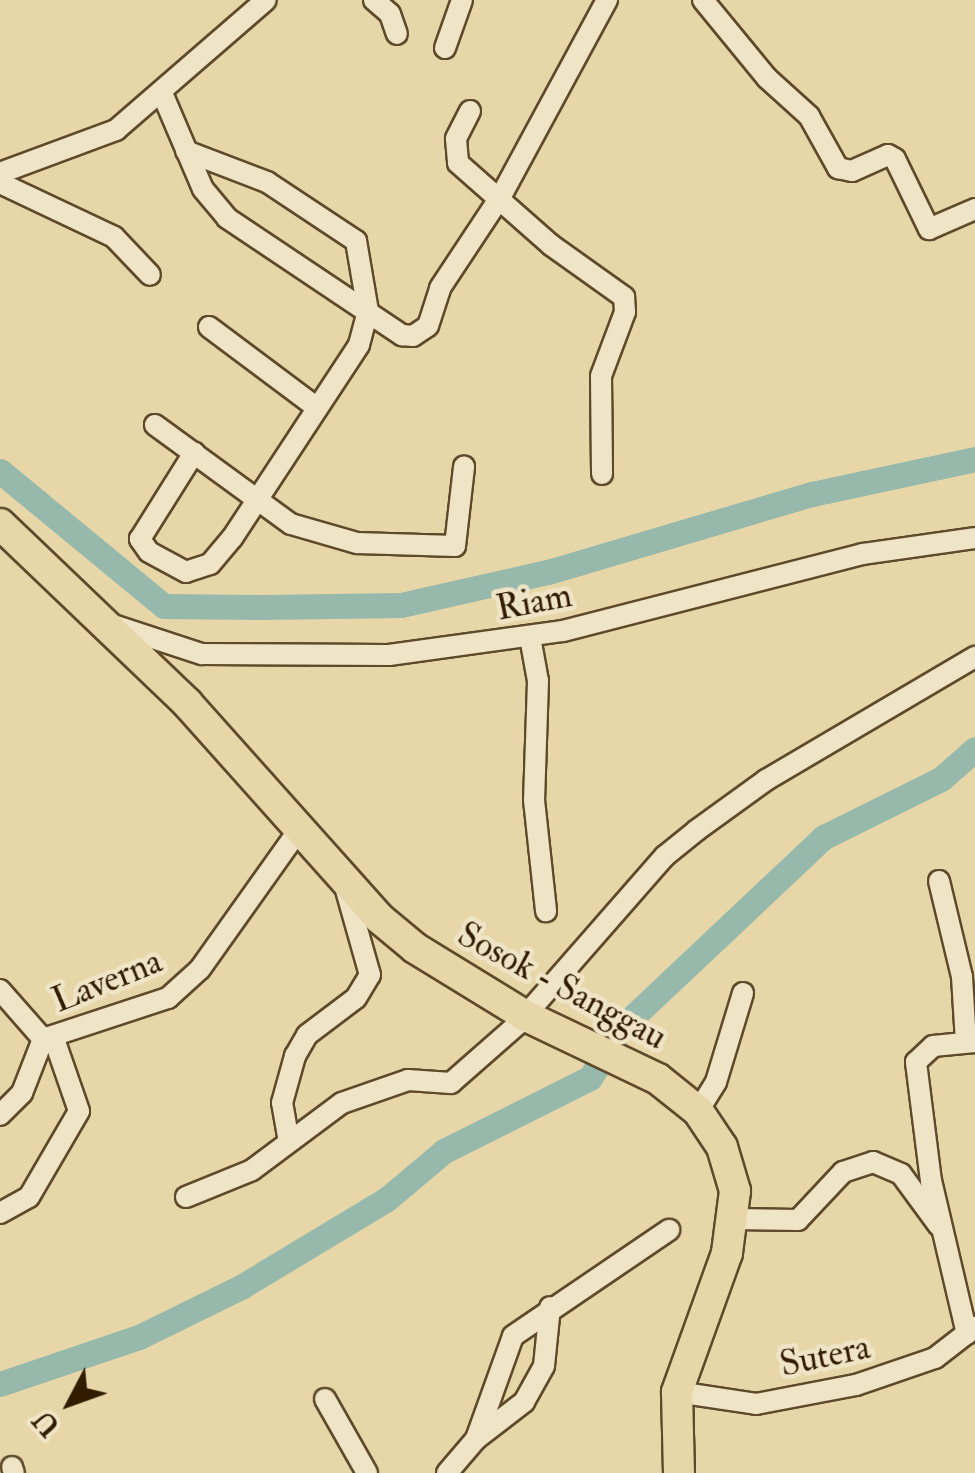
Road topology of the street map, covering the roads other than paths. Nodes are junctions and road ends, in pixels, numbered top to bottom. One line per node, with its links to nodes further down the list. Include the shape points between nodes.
1 (266, 0): 8 (street)
2 (374, 0): 6 (street, via 390,14)
3 (462, 0): 7 (street)
4 (607, 0): 13 (street)
5 (703, 0): 14 (street, via 767,78 809,116 838,168 852,171 888,155 895,159 930,229)
6 (397, 34)
7 (445, 48)
8 (162, 93): 10 (street); 11 (street, via 116,130)
9 (470, 111): 13 (street, via 456,139 458,163)
10 (186, 150): 16 (street, via 227,218); 16 (street, via 268,182 356,241)
11 (0, 173)
12 (0, 183): 15 (street, via 114,236)
13 (501, 196): 16 (street, via 440,288 423,332 402,335); 22 (street, via 550,245 624,297 626,312 601,376)
14 (975, 209)
15 (150, 275)
16 (368, 312): 18 (street, via 359,344)
17 (209, 327): 18 (street)
18 (316, 407): 23 (street)
19 (155, 425): 20 (street)
20 (194, 453): 23 (street); 23 (street, via 141,531 149,552 186,572 201,569 232,538)
21 (464, 468): 23 (street, via 452,547 339,541 290,524)
22 (602, 474)
23 (257, 498)
24 (0, 524): 26 (highway, Sosok - Sanggau)
25 (975, 538): 27 (street, Riam, via 863,554)
26 (101, 620): 27 (street, Riam, via 184,649 236,656 389,655); 29 (highway, Sosok - Sanggau)
27 (530, 637): 32 (street, via 538,681 534,800)
28 (975, 657): 35 (street, via 766,780 697,830 665,856)
29 (301, 828): 30 (highway, Sosok - Sanggau); 36 (street, Laverna, via 180,990)
30 (343, 877): 35 (highway, Sosok - Sanggau, via 414,948); 40 (street, via 370,975 356,998 307,1035 295,1056 282,1103)
31 (939, 880): 37 (street)
32 (546, 910)
33 (0, 990): 36 (street, Laverna)
34 (743, 993): 38 (street, via 716,1082)
35 (526, 1016): 38 (highway, Sosok - Sanggau, via 651,1076); 40 (street, via 444,1086 398,1083 331,1108)
36 (48, 1039): 39 (street, via 22,1093); 42 (street, via 78,1111 28,1198)
37 (970, 1042): 44 (street, via 926,1049 916,1062)
38 (698, 1111): 43 (highway, Sosok - Sanggau, via 730,1170)
39 (0, 1115)
40 (290, 1142): 41 (street, via 252,1170)
41 (186, 1197)
42 (0, 1214)
43 (734, 1219): 44 (street, via 798,1220 844,1172 874,1162 901,1174); 49 (highway, Sosok - Sanggau)
44 (941, 1227): 47 (street)
45 (669, 1230): 46 (street)
46 (550, 1307): 51 (street, via 513,1336); 51 (street, via 544,1366 524,1402)
47 (966, 1335): 48 (street); 49 (street, Sutera, via 886,1376 756,1404)
48 (975, 1358)
49 (677, 1392): 54 (highway, Sosok - Sanggau)
50 (325, 1399): 52 (street)
51 (476, 1439): 53 (street)
52 (367, 1473)
53 (447, 1473)
54 (679, 1473)

